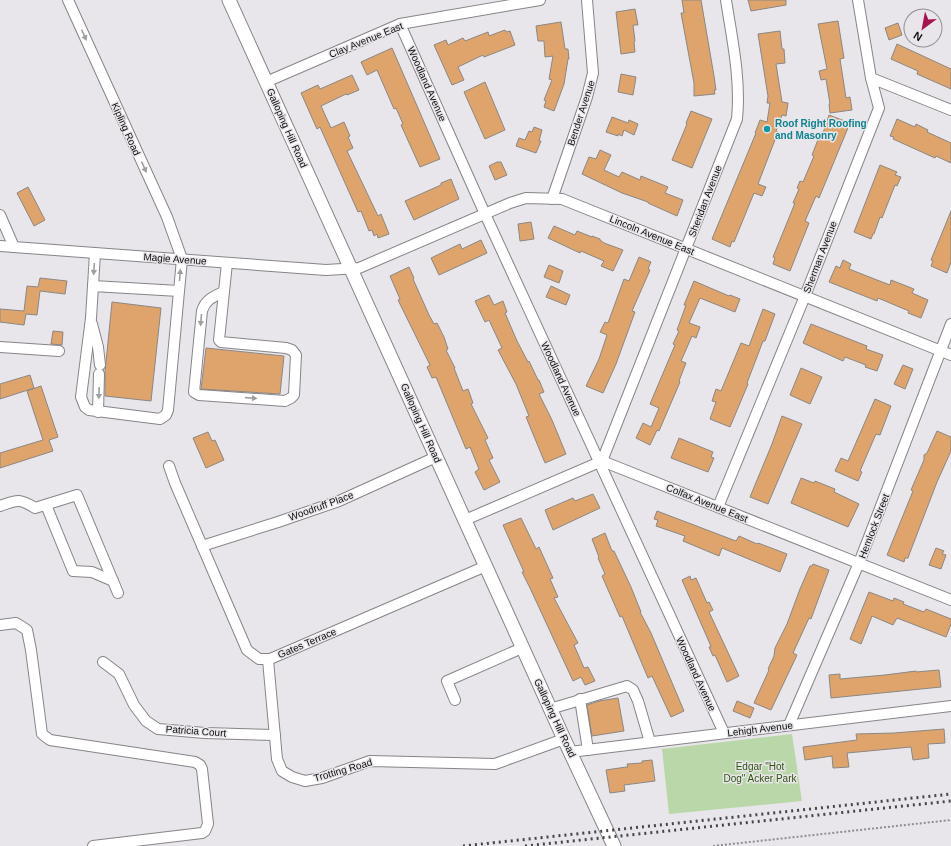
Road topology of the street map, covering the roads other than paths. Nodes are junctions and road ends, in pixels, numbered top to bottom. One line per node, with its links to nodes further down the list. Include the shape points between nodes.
1 (68, 0): 18 (street, Kipling Road, one-way to 18, via 167,217)
2 (229, 0): 9 (main road, Galloping Hill Road)
3 (540, 0): 7 (street, Clay Avenue East)
4 (587, 0): 11 (street, Bender Avenue, via 593,73)
5 (726, 0): 16 (street, Sheridan Avenue, via 738,82 737,118)
6 (858, 0): 8 (street, Sherman Avenue)
7 (400, 24): 9 (street, Clay Avenue East); 12 (street, Woodland Avenue)
8 (870, 78): 10 (street); 24 (street, Sherman Avenue, via 879,108)
9 (266, 82): 20 (main road, Galloping Hill Road)
10 (951, 110)
11 (552, 199): 12 (street, Lincoln Avenue East, via 526,198); 16 (street, Lincoln Avenue East, via 562,200)
12 (485, 214): 20 (street, Lincoln Avenue East, via 359,268); 33 (street, Woodland Avenue)
13 (0, 215): 15 (street)
14 (0, 246): 15 (street, Magie Avenue)
15 (14, 247): 17 (street, Magie Avenue)
16 (686, 249): 24 (street, Lincoln Avenue East); 33 (street, Sheridan Avenue)
17 (95, 253): 18 (street, Magie Avenue); 21 (street, one-way to 21)
18 (182, 259): 19 (street, Magie Avenue); 22 (street, one-way to 18)
19 (227, 263): 20 (street, Magie Avenue, via 326,270); 23 (street)
20 (351, 269): 32 (main road, Galloping Hill Road)
21 (93, 286): 22 (street); 25 (street)
22 (179, 291): 31 (street, via 166,415 160,419)
23 (223, 292): 23 (street, one-way to 23, via 204,304 194,392 198,395 285,400 291,398 294,395 296,355 292,350 219,340)
24 (805, 296): 29 (street, Lincoln Avenue East); 37 (street, Sherman Avenue)
25 (90, 318): 31 (street, one-way to 31, via 98,347); 31 (street, via 81,398 84,407)
26 (951, 324): 29 (street, Hemlock Street)
27 (0, 347): 28 (street)
28 (59, 351)
29 (940, 351): 30 (street, Lincoln Avenue East); 40 (street, Hemlock Street)
30 (951, 355)
31 (98, 412)
32 (436, 457): 38 (main road, Galloping Hill Road); 39 (street, Woodruff Place, via 339,501)
33 (600, 462): 37 (street, Colfax Avenue East); 38 (street); 54 (street, Woodland Avenue)
34 (169, 466): 39 (street, Gates Terrace)
35 (46, 505): 36 (street, via 35,508 24,501 15,501); 42 (street, via 73,571 92,572); 42 (street, via 77,495)
36 (0, 506)
37 (718, 507): 40 (street, Colfax Avenue East)
38 (464, 520): 41 (main road, Galloping Hill Road)
39 (202, 546): 47 (street, Gates Terrace, via 247,650 259,659)
40 (860, 563): 44 (street, Colfax Avenue East); 53 (street, Hemlock Street)
41 (486, 566): 46 (main road, Galloping Hill Road); 47 (street, Gates Terrace)
42 (113, 581): 43 (street)
43 (118, 593)
44 (951, 600)
45 (0, 625): 60 (street, via 16,623 27,630 42,734 46,738 195,762 202,769 208,824 205,831)
46 (522, 648): 50 (street, via 447,681); 52 (main road, Galloping Hill Road)
47 (268, 660): 55 (street, Trotting Road)
48 (103, 662): 55 (street, Patricia Court, via 119,674 134,705 146,721 158,729)
49 (580, 699): 52 (street); 57 (street, via 630,687 638,701); 58 (street)
50 (455, 700)
51 (951, 706): 53 (street, Lehigh Avenue)
52 (550, 709): 56 (main road, Galloping Hill Road)
53 (789, 725): 54 (street, Lehigh Avenue)
54 (724, 733): 57 (street, Lehigh Avenue)
55 (275, 735): 56 (street, Trotting Road, via 276,759 282,771 305,781 322,778 370,761 494,764)
56 (564, 739): 59 (main road, Galloping Hill Road)
57 (650, 742): 58 (street, Lehigh Avenue)
58 (588, 750): 59 (street, Lehigh Avenue)
59 (570, 752): 61 (main road, Galloping Hill Road)
60 (93, 846)
61 (614, 846)

